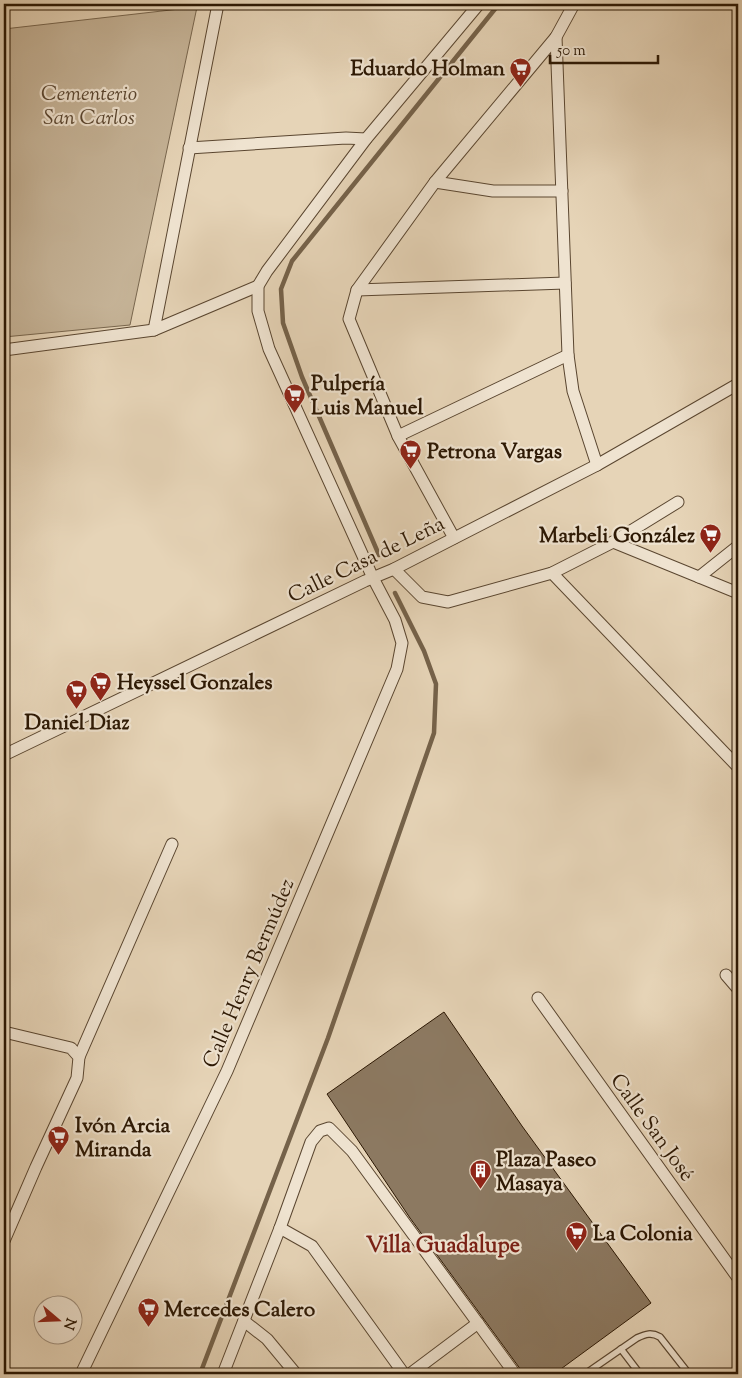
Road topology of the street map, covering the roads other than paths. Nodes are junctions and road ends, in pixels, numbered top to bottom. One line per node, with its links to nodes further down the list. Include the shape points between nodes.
1 (218, 4): 6 (street)
2 (479, 4): 5 (street)
3 (574, 4): 4 (street)
4 (556, 37): 7 (street); 8 (street)
5 (366, 139): 6 (street); 10 (street)
6 (189, 148): 12 (street)
7 (435, 182): 8 (street, via 493,191); 11 (street)
8 (562, 190): 9 (street)
9 (565, 282): 11 (street); 14 (street)
10 (258, 286): 12 (street); 25 (street, Calle Henry Bermúdez, via 258,311 269,349)
11 (357, 290): 16 (street, via 349,319)
12 (154, 330): 13 (street)
13 (4, 350)
14 (568, 355): 16 (street); 17 (street, via 572,391)
15 (738, 384): 17 (street, Calle Casa de Leña)
16 (398, 436): 19 (street)
17 (597, 465): 19 (street, Calle Casa de Leña)
18 (678, 502): 20 (street)
19 (454, 538): 22 (street, Calle Casa de Leña)
20 (613, 542): 23 (street); 24 (street)
21 (738, 546): 24 (street)
22 (394, 569): 23 (street, via 422,597 448,602); 25 (street, Calle Casa de Leña)
23 (552, 573): 28 (street)
24 (699, 577): 26 (street)
25 (373, 578): 27 (street, Calle Casa de Leña); 42 (street, Calle Henry Bermúdez, via 395,620 402,643 397,669 227,1070)
26 (738, 593)
27 (4, 755)
28 (738, 767)
29 (172, 844): 34 (street)
30 (726, 976): 31 (street)
31 (738, 989)
32 (538, 998): 37 (street, Calle San José)
33 (4, 1032): 34 (street, via 71,1048)
34 (79, 1057): 36 (street, via 77,1078)
35 (280, 1228): 38 (street); 39 (street, via 311,1142 320,1131 329,1128 352,1151); 45 (street, via 312,1246)
36 (4, 1242)
37 (738, 1278)
38 (244, 1321): 43 (street); 44 (street, via 267,1339)
39 (478, 1323): 46 (street); 47 (street)
40 (621, 1349): 41 (lane); 48 (lane); 49 (lane, via 645,1334 653,1334 660,1337)
41 (589, 1373)
42 (81, 1374)
43 (223, 1374)
44 (296, 1374)
45 (404, 1374)
46 (410, 1374)
47 (515, 1374)
48 (640, 1374)
49 (689, 1374)

